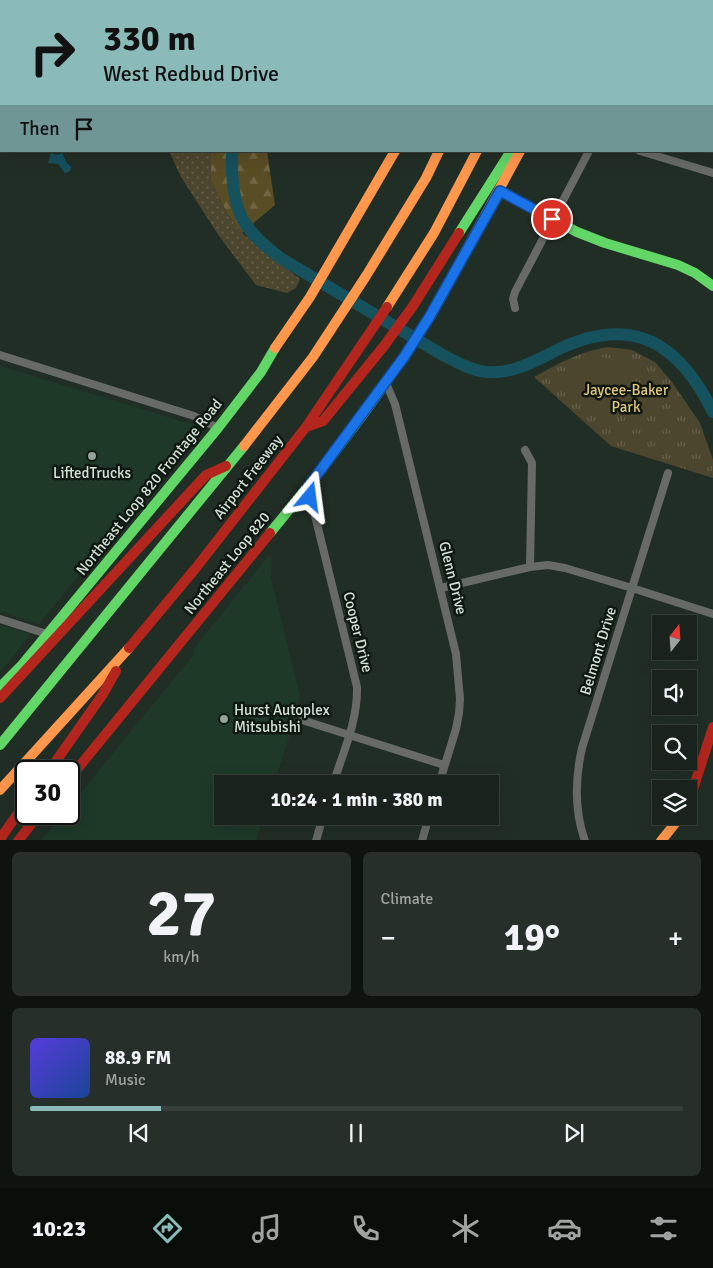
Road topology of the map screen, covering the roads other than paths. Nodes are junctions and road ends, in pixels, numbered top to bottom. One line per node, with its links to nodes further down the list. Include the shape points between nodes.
1 (394, 152): 16 (main road, Northeast Loop 820 Frontage Road, via 310,297 261,372)
2 (439, 152): 18 (main road, Airport Freeway, via 426,178 340,317)
3 (475, 152): 15 (main road, Airport Freeway, via 434,233 395,297)
4 (510, 152): 15 (main road, via 384,346 323,421)
5 (520, 152): 9 (main road, Northeast Loop 820)
6 (588, 152): 10 (street)
7 (643, 152): 8 (street)
8 (713, 173)
9 (500, 191): 10 (main road); 14 (main road, Northeast Loop 820, via 430,316)
10 (552, 219): 11 (main road, via 605,243 678,264); 12 (street, via 515,292)
11 (713, 286)
12 (515, 308)
13 (0, 355): 16 (street, via 194,416)
14 (386, 381): 20 (main road, Northeast Loop 820); 22 (street, Glenn Drive, via 395,404)
15 (306, 427): 27 (main road, Airport Freeway)
16 (218, 428): 26 (main road, Northeast Loop 820 Frontage Road)
17 (525, 450): 21 (street, via 532,463)
18 (231, 463): 29 (main road, via 206,475); 33 (main road, Airport Freeway)
19 (668, 473): 23 (street, Belmont Drive)
20 (308, 487): 32 (street, Cooper Drive, via 357,687); 36 (main road, Northeast Loop 820)
21 (530, 567): 22 (street); 23 (street, via 548,565 565,568)
22 (442, 588): 35 (street, Glenn Drive, via 456,654 460,699 456,729)
23 (632, 588): 24 (street); 50 (street, Belmont Drive, via 578,768 578,810)
24 (713, 614)
25 (0, 619): 26 (street)
26 (47, 634): 28 (main road, Northeast Loop 820 Frontage Road)
27 (129, 648): 34 (main road, via 103,694); 40 (main road, Airport Freeway)
28 (0, 687)
29 (0, 698)
30 (302, 720): 32 (street)
31 (713, 727): 39 (main road)
32 (349, 734): 35 (street); 37 (street, Cooper Drive)
33 (0, 745)
34 (56, 760)
35 (444, 765): 38 (street, Glenn Drive)
36 (80, 766)
37 (336, 775)
38 (441, 775)
39 (696, 780)
40 (0, 790)
41 (15, 818): 46 (main road)
42 (30, 825): 47 (main road)
43 (320, 825): 48 (street)
44 (426, 825): 49 (street)
45 (674, 825): 51 (main road)
46 (0, 839)
47 (18, 840)
48 (316, 840)
49 (422, 840)
50 (585, 840)
51 (661, 840)

